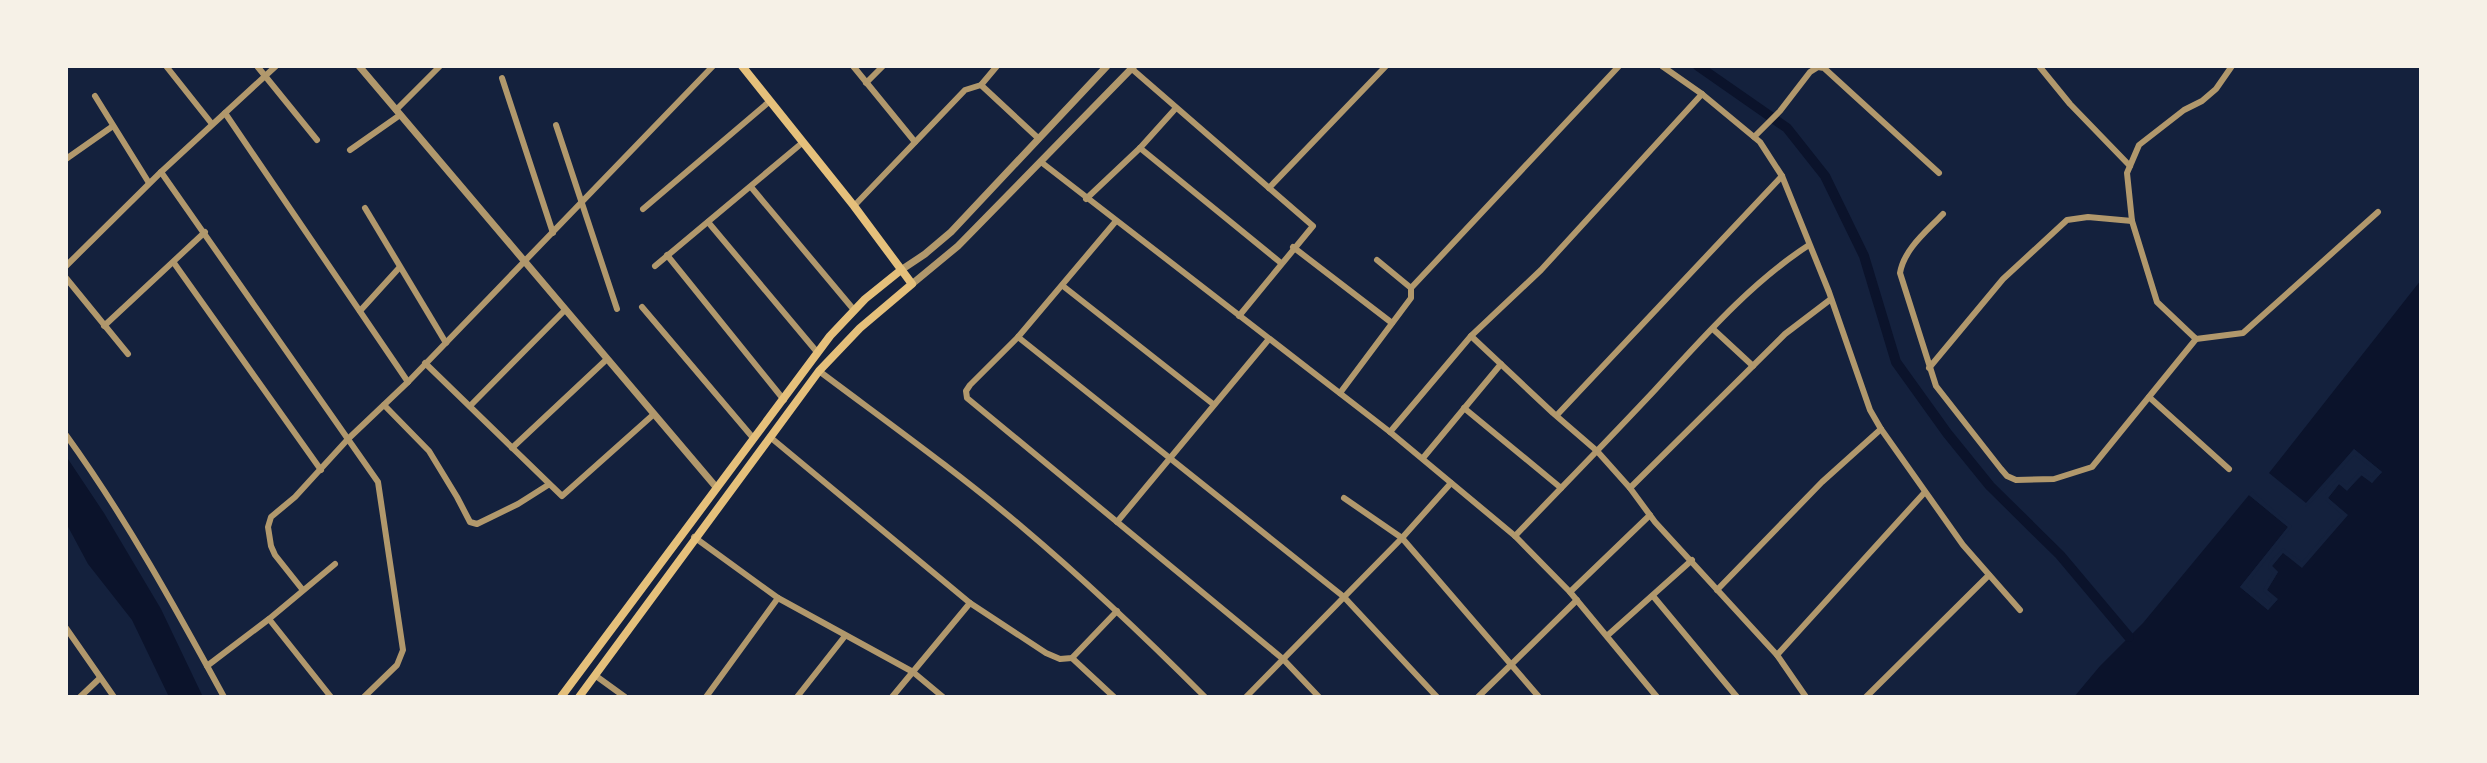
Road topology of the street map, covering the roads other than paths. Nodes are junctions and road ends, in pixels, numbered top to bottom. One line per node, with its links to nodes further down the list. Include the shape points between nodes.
1 (166, 66): 29 (street)
2 (257, 66): 19 (street)
3 (276, 66): 19 (street)
4 (359, 66): 28 (street)
5 (440, 66): 18 (street)
6 (713, 66): 50 (street)
7 (742, 66): 25 (main road)
8 (853, 66): 21 (street)
9 (883, 66): 21 (street)
10 (997, 66): 22 (street)
11 (1107, 66): 33 (street)
12 (1386, 66): 48 (street)
13 (1619, 66): 75 (street)
14 (1662, 66): 23 (street)
15 (2039, 66): 42 (street)
16 (2232, 66): 42 (street, via 2202,101 2139,145)
17 (1133, 67): 26 (street); 41 (street)
18 (430, 69): 28 (street)
19 (265, 76): 27 (street); 34 (street)
20 (502, 78): 60 (street)
21 (866, 83): 35 (street)
22 (981, 85): 33 (street); 35 (street, via 965,90)
23 (1702, 94): 32 (street); 86 (street, via 1550,260)
24 (95, 96): 31 (street)
25 (770, 101): 36 (main road); 53 (street)
26 (1176, 108): 37 (street); 48 (street)
27 (225, 113): 29 (street); 81 (street)
28 (398, 113): 39 (street); 65 (street)
29 (212, 124): 43 (street)
30 (556, 125): 50 (street)
31 (113, 126): 40 (street); 46 (street)
32 (1756, 135): 44 (street, via 1805,77 1824,68); 45 (street)
33 (1038, 138): 38 (street)
34 (317, 140)
35 (915, 142): 51 (street)
36 (802, 143): 47 (street); 51 (main road)
37 (1140, 148): 49 (street); 67 (street)
38 (1028, 149): 41 (street); 71 (street, via 951,232)
39 (350, 150)
40 (66, 159)
41 (1041, 162): 49 (street); 73 (street)
42 (2130, 166): 57 (street)
43 (161, 172): 46 (street); 59 (street)
44 (1939, 173)
45 (1782, 176): 61 (street); 108 (street)
46 (149, 183): 68 (street)
47 (751, 187): 58 (street); 80 (street)
48 (1269, 188): 62 (street, via 1313,226)
49 (1086, 199): 56 (street)
50 (581, 204): 60 (street); 78 (street)
51 (854, 206): 71 (main road)
52 (365, 208): 70 (street)
53 (643, 209)
54 (2378, 212): 89 (street, via 2243,333)
55 (1943, 214): 97 (street, via 1910,249 1900,273)
56 (1116, 221): 74 (street); 82 (street)
57 (2132, 221): 89 (street, via 2157,302); 97 (street, via 2067,220 2003,279)
58 (708, 222): 63 (street); 91 (street)
59 (205, 232): 66 (street); 113 (street)
60 (553, 233): 65 (street)
61 (1809, 245): 76 (street); 85 (street)
62 (1293, 247): 67 (street); 83 (street)
63 (667, 255): 69 (street); 102 (street)
64 (1377, 260): 75 (street)
65 (524, 262): 79 (street); 90 (street)
66 (174, 263): 84 (street); 120 (street)
67 (1281, 263): 82 (street)
68 (66, 266)
69 (655, 266)
70 (399, 268): 81 (street); 90 (street)
71 (901, 270): 73 (main road); 80 (main road)
72 (66, 278): 84 (street)
73 (912, 284): 98 (main road)
74 (1063, 286): 87 (street); 103 (street)
75 (1411, 288): 83 (street, via 1411,298)
76 (1831, 299): 96 (street); 109 (street)
77 (642, 307): 114 (street)
78 (617, 309)
79 (565, 310): 93 (street); 105 (street)
80 (854, 310): 91 (main road)
81 (360, 311): 99 (street)
82 (1239, 316): 88 (street)
83 (1392, 323): 100 (street)
84 (104, 326): 92 (street)
85 (1713, 329): 96 (street); 116 (street)
86 (1471, 336): 95 (street); 110 (street)
87 (1018, 337): 117 (street); 129 (street, via 968,388 969,401)
88 (1269, 339): 100 (street); 103 (street)
89 (2196, 339): 101 (street)
90 (446, 343): 94 (street)
91 (817, 352): 102 (main road)
92 (128, 354)
93 (607, 359): 107 (street); 115 (street)
94 (425, 363): 99 (street); 105 (street)
95 (1501, 364): 106 (street); 108 (street)
96 (1753, 366): 125 (street)
97 (1929, 368): 101 (street, via 1936,386 2007,476 2026,482 2071,476 2092,467)
98 (819, 371): 112 (main road); 147 (street, via 937,458)
99 (408, 382): 104 (street)
100 (1340, 393): 110 (street)
101 (2149, 397): 119 (street)
102 (784, 400): 114 (main road)
103 (1213, 404): 117 (street)
104 (384, 405): 113 (street); 122 (street, via 429,451 470,522 477,524)
105 (470, 406): 115 (street)
106 (1464, 408): 118 (street); 124 (street)
107 (654, 414): 122 (street, via 567,494 557,494); 123 (street)
108 (1557, 415): 116 (street)
109 (1881, 429): 126 (street); 137 (street)
110 (1390, 432): 118 (street)
111 (66, 435): 155 (street, via 113,503)
112 (770, 437): 131 (main road); 144 (street)
113 (348, 439): 120 (street); 164 (street, via 378,482 403,642 397,665)
114 (754, 439): 123 (main road)
115 (512, 448): 122 (street)
116 (1597, 451): 124 (street); 125 (street)
117 (1170, 457): 129 (street); 140 (street)
118 (1423, 458): 121 (street)
119 (2229, 469)
120 (321, 470): 136 (street, via 269,522 275,555)
121 (1451, 483): 130 (street); 132 (street)
122 (548, 485)
123 (716, 487): 143 (main road)
124 (1561, 488): 130 (street)
125 (1630, 488): 128 (street)
126 (1925, 492): 135 (street); 152 (street)
127 (1344, 498): 132 (street)
128 (1650, 515): 133 (street); 138 (street)
129 (1117, 522): 154 (street)
130 (1515, 536): 138 (street)
131 (694, 537): 141 (street); 145 (main road)
132 (1402, 538): 140 (street); 156 (street)
133 (1692, 560): 137 (street); 139 (street)
134 (335, 564): 136 (street)
135 (1989, 575): 146 (street); 182 (street)
136 (302, 589): 148 (street)
137 (1717, 590): 152 (street)
138 (1570, 592): 142 (street)
139 (1653, 596): 150 (street); 180 (street)
140 (1344, 597): 154 (street); 176 (street)
141 (778, 598): 151 (street); 168 (street)
142 (1577, 600): 150 (street); 156 (street)
143 (632, 601): 145 (main road); 165 (main road)
144 (970, 603): 153 (street, via 1054,657); 157 (street)
145 (643, 609): 158 (main road)
146 (2020, 610)
147 (1117, 611): 153 (street); 173 (street)
148 (269, 619): 155 (street); 163 (street)
149 (66, 628): 159 (street)
150 (1608, 635): 179 (street)
151 (845, 636): 157 (street); 169 (street)
152 (1777, 655): 181 (street)
153 (1072, 658): 172 (street)
154 (1283, 659): 174 (street); 175 (street)
155 (207, 666): 162 (street)
156 (1510, 666): 177 (street); 178 (street)
157 (913, 672): 170 (street); 171 (street)
158 (596, 676): 166 (main road); 167 (street)
159 (100, 678): 160 (street); 161 (street)
160 (80, 697)
161 (114, 697)
162 (224, 697)
163 (331, 697)
164 (364, 697)
165 (561, 697)
166 (579, 697)
167 (625, 697)
168 (706, 697)
169 (797, 697)
170 (892, 697)
171 (943, 697)
172 (1114, 697)
173 (1205, 697)
174 (1246, 697)
175 (1319, 697)
176 (1437, 697)
177 (1478, 697)
178 (1539, 697)
179 (1657, 697)
180 (1737, 697)
181 (1806, 697)
182 (1866, 697)

